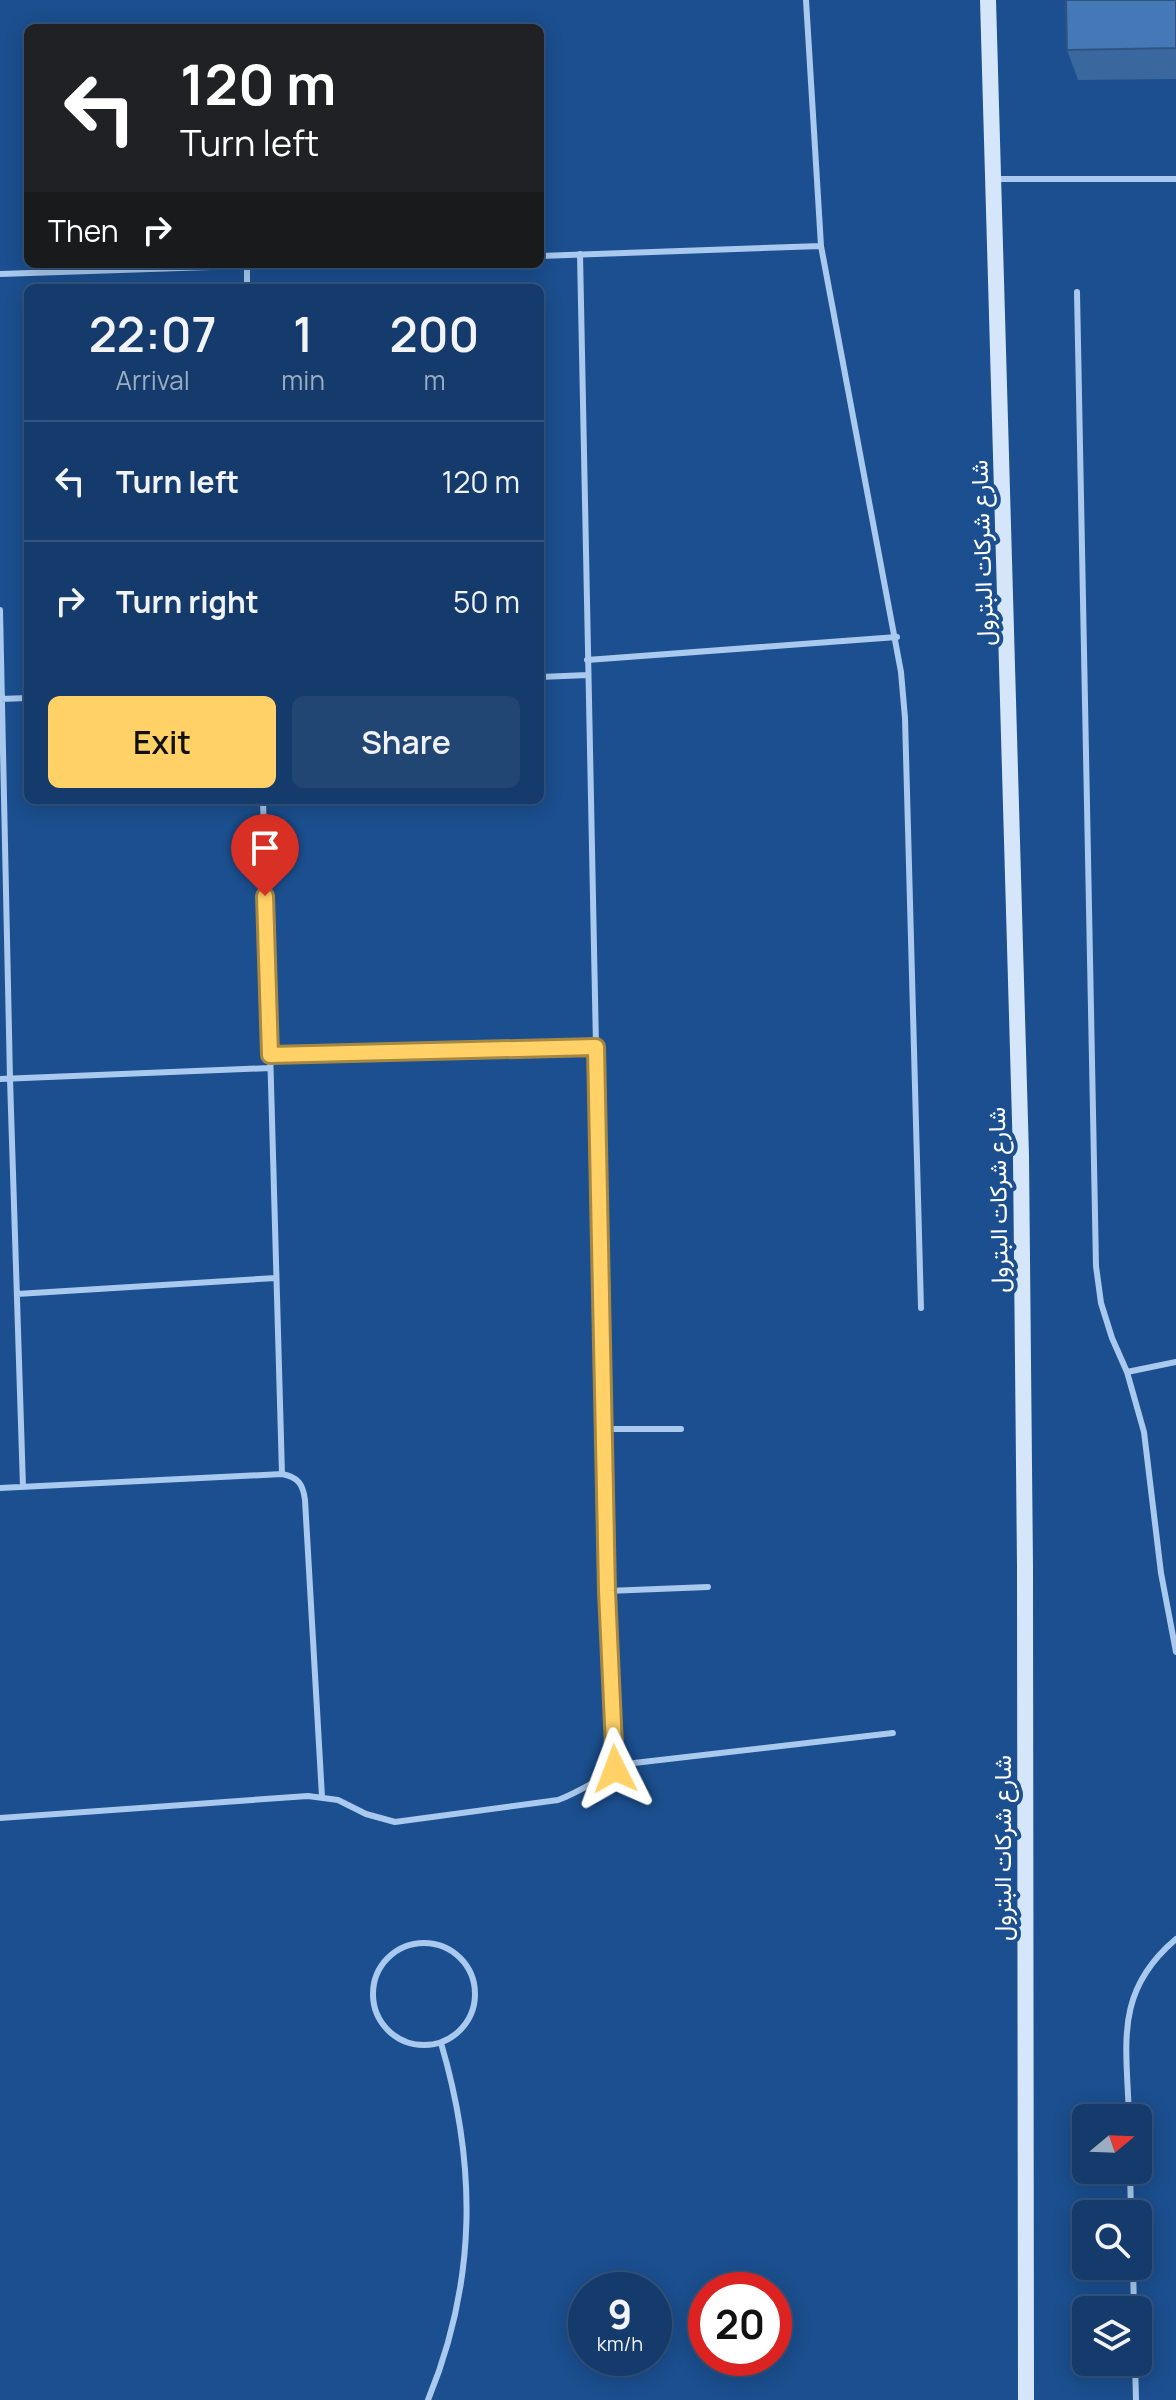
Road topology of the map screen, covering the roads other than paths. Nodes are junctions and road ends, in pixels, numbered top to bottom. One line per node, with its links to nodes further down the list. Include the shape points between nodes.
1 (806, 0): 5 (lane)
2 (988, 0): 3 (street, شارع شركات البترول)
3 (994, 179): 4 (lane); 48 (street, شارع شركات البترول, via 1021,1156)
4 (1176, 179)
5 (821, 246): 6 (lane); 12 (lane)
6 (580, 254): 7 (lane); 13 (lane)
7 (544, 256)
8 (185, 268): 9 (lane)
9 (0, 274)
10 (1077, 292): 28 (lane, via 1096,1266 1101,1303)
11 (0, 610): 17 (lane)
12 (897, 637): 13 (lane); 26 (lane, via 905,718)
13 (587, 660): 14 (lane)
14 (588, 675): 15 (lane); 19 (lane)
15 (544, 677)
16 (24, 698): 17 (lane)
17 (1, 699): 23 (lane)
18 (263, 804): 20 (lane)
19 (596, 1047): 20 (lane); 29 (lane)
20 (270, 1055): 21 (lane)
21 (270, 1068): 23 (lane); 24 (lane)
22 (0, 1079): 23 (lane)
23 (10, 1079): 25 (lane)
24 (276, 1278): 25 (lane); 31 (lane)
25 (17, 1294): 32 (lane)
26 (921, 1308)
27 (1176, 1362): 28 (lane)
28 (1127, 1372): 36 (lane, via 1144,1432)
29 (604, 1429): 30 (lane); 35 (lane)
30 (681, 1429)
31 (282, 1474): 32 (lane); 39 (lane, via 297,1479 304,1489)
32 (23, 1487): 33 (lane)
33 (0, 1488)
34 (708, 1587): 35 (lane)
35 (607, 1591): 38 (lane)
36 (1176, 1652)
37 (893, 1733): 38 (lane)
38 (615, 1769): 39 (lane, via 558,1800 411,1821 380,1819)
39 (322, 1797): 40 (lane)
40 (0, 1818)
41 (1176, 1939): 43 (lane)
42 (1176, 1949): 43 (lane)
43 (1161, 1952): 45 (lane, via 1130,2006)
44 (441, 2043): 44 (lane, via 468,2020 474,1985 468,1969 441,1946 406,1946 379,1969 374,2003 380,2020 407,2043); 47 (lane, via 462,2127 468,2214 455,2320)
45 (1129, 2104)
46 (1135, 2376): 49 (lane)
47 (428, 2400)
48 (1026, 2400)
49 (1136, 2400)

